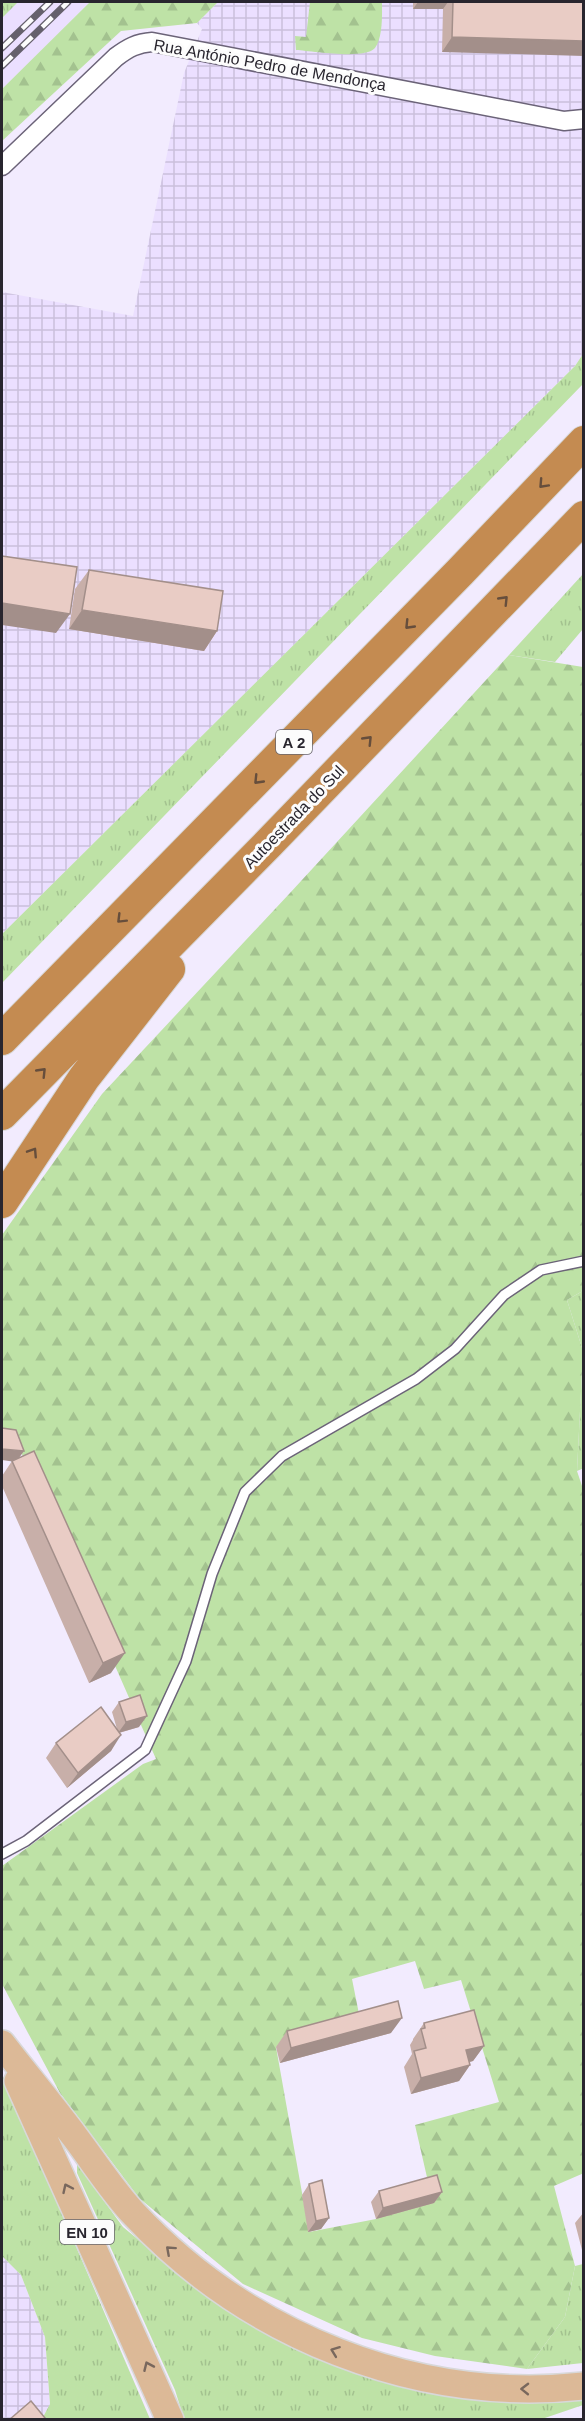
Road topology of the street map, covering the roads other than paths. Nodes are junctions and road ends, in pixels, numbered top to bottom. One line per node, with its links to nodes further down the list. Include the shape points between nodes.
1 (584, 119): 2 (street, Rua António Pedro de Mendonça, via 564,121 152,42 132,46 116,57)
2 (2, 166)
3 (584, 442): 6 (highway, A 2, one-way to 6)
4 (584, 517): 5 (highway, Autoestrada do Sul, one-way to 4)
5 (269, 843): 7 (highway, Autoestrada do Sul, one-way to 5); 8 (highway, one-way to 5, via 112,1040)
6 (2, 1039)
7 (2, 1114)
8 (2, 1202)
9 (584, 1261): 10 (lane, via 541,1270 504,1295 455,1349 416,1380 282,1456 245,1492 212,1574 186,1661 145,1750 26,1841)
10 (2, 1854)
11 (2, 2045): 12 (main road, one-way to 11, via 468,2386 388,2370 308,2341 269,2321 194,2271 131,2211); 13 (main road, EN 10, one-way to 11)
12 (584, 2386)
13 (170, 2420)

